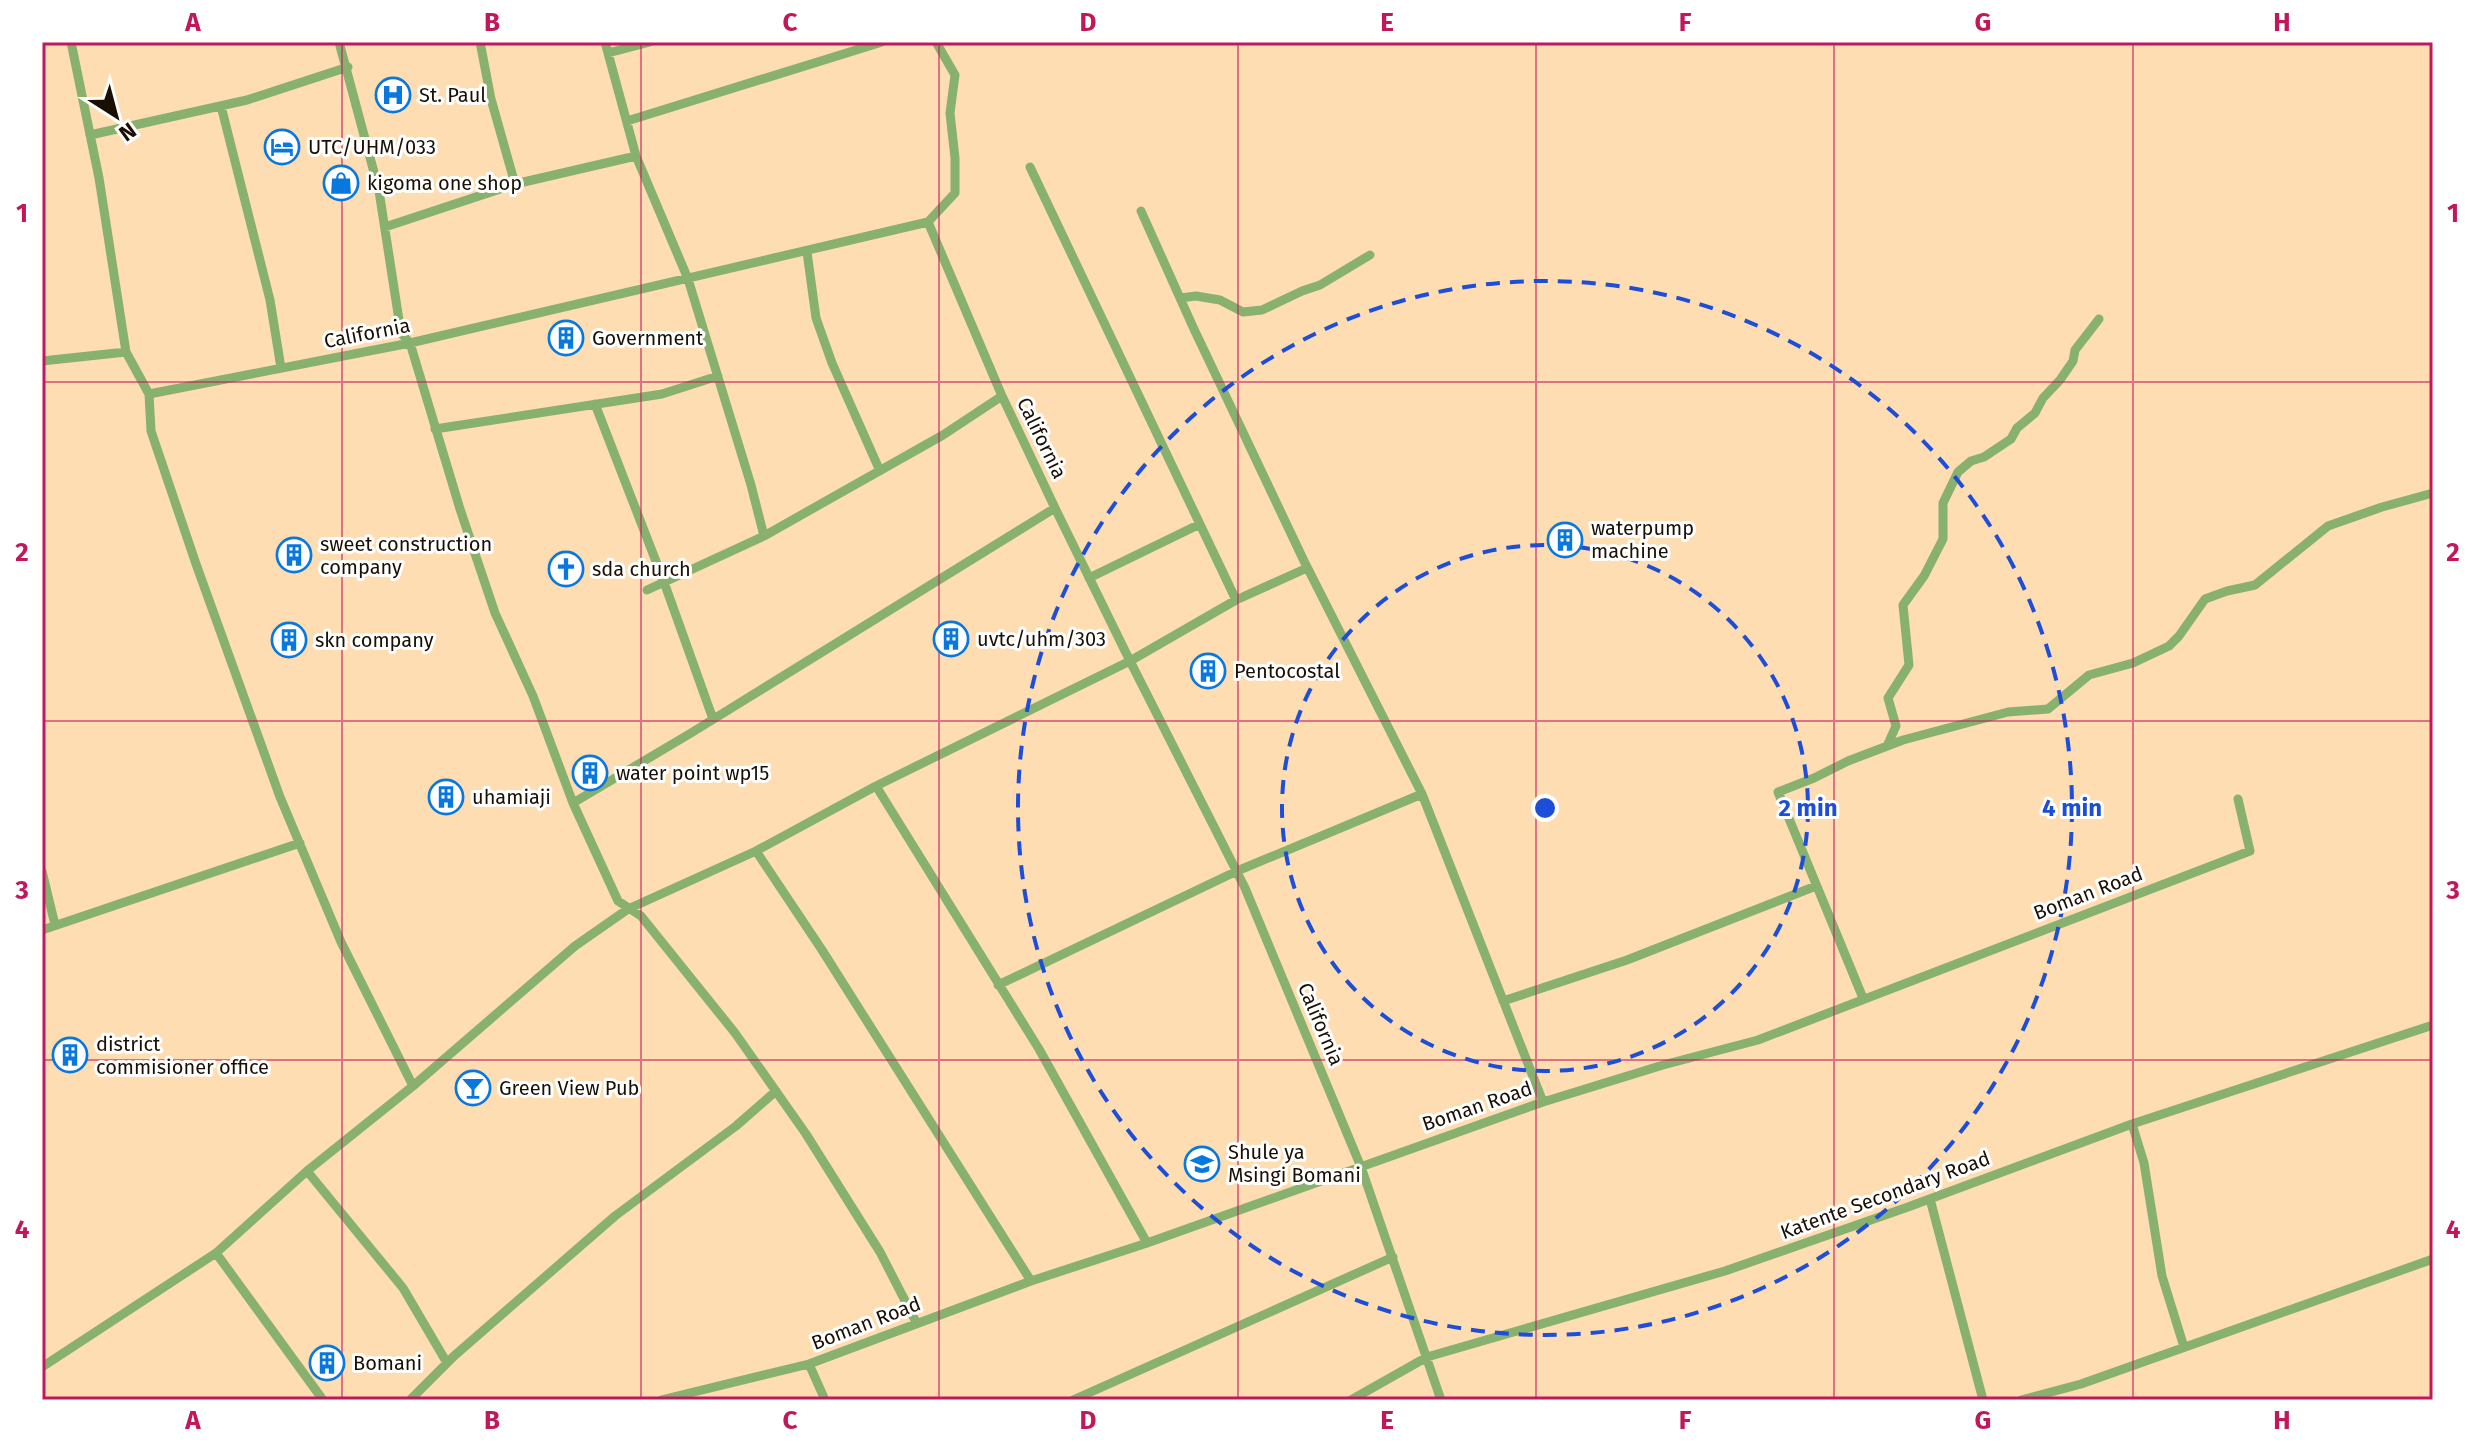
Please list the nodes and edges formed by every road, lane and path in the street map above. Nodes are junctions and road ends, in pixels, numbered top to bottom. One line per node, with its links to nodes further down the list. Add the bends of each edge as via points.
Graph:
1 (71, 42): 12 (street)
2 (339, 42): 9 (street)
3 (480, 42): 15 (street)
4 (605, 42): 8 (street)
5 (650, 42): 8 (street)
6 (882, 42): 11 (street)
7 (936, 42): 17 (street, via 955,75 950,113 955,193)
8 (608, 53): 11 (street)
9 (348, 67): 10 (street); 18 (street)
10 (221, 106): 12 (street); 27 (street, via 270,300)
11 (627, 121): 13 (street)
12 (90, 135): 25 (street)
13 (636, 156): 15 (street); 21 (street)
14 (1030, 167): 36 (street)
15 (515, 184): 18 (street)
16 (1141, 211): 22 (street)
17 (928, 222): 19 (street, California); 30 (street, California)
18 (385, 227): 24 (street, via 401,333)
19 (807, 252): 21 (street, California); 33 (street, via 816,318)
20 (1370, 255): 22 (street, via 1320,285 1262,310 1243,312 1220,300)
21 (688, 279): 24 (street, California); 28 (street)
22 (1180, 298): 38 (street)
23 (2099, 319): 45 (street, via 2035,413 2011,439 1958,472 1943,503 1943,539 1903,605 1909,665 1888,698 1896,726)
24 (410, 343): 27 (street, California); 32 (street)
25 (126, 352): 26 (street); 29 (street)
26 (42, 361)
27 (281, 368): 29 (street, California)
28 (718, 376): 31 (street, via 662,394); 37 (street)
29 (149, 394): 50 (street, via 151,431)
30 (1002, 396): 33 (street); 35 (street, California)
31 (595, 404): 32 (street); 40 (street)
32 (435, 429): 49 (street, via 495,613)
33 (880, 471): 37 (street)
34 (2433, 493): 45 (street, via 2328,526 2255,585 2205,599 2169,646 2089,675 2048,709 2008,712)
35 (1055, 508): 39 (street, California); 44 (street)
36 (1200, 524): 39 (street); 42 (street)
37 (764, 536): 40 (street)
38 (1307, 568): 42 (street); 47 (street)
39 (1089, 578): 43 (street, California)
40 (664, 582): 41 (street); 44 (street)
41 (647, 590)
42 (1236, 600): 43 (street)
43 (1130, 661): 46 (street); 53 (street, California)
44 (713, 719): 49 (street)
45 (1887, 746): 54 (street, via 1778,792)
46 (876, 786): 51 (street); 58 (street)
47 (1422, 794): 53 (street); 60 (street)
48 (2238, 799): 59 (street, Boman Road, via 2250,851)
49 (573, 803): 55 (street, via 618,901)
50 (300, 843): 56 (street); 62 (street, via 341,942)
51 (756, 851): 55 (street); 73 (street)
52 (42, 871): 56 (street)
53 (1237, 871): 58 (street); 66 (street, California)
54 (1816, 886): 59 (street); 60 (street, via 1627,960)
55 (628, 909): 62 (street, via 575,946); 63 (street, via 641,916)
56 (55, 925): 57 (street)
57 (42, 930)
58 (998, 985): 69 (street)
59 (1863, 998): 64 (street, Boman Road, via 1758,1040)
60 (1503, 1001): 64 (street)
61 (2433, 1025): 65 (street, Katente Secondary Road)
62 (413, 1086): 67 (street)
63 (776, 1091): 74 (street, via 880,1252); 77 (street, via 615,1216)
64 (1543, 1102): 66 (street, Boman Road)
65 (2132, 1124): 68 (street, Katente Secondary Road); 75 (street, via 2144,1163 2162,1276)
66 (1361, 1167): 69 (street, Boman Road); 71 (street, California)
67 (307, 1171): 70 (street); 77 (street, via 403,1288)
68 (1930, 1199): 76 (street, Katente Secondary Road, via 1725,1271); 87 (street)
69 (1147, 1243): 73 (street, Boman Road)
70 (216, 1253): 79 (street); 80 (street)
71 (1393, 1257): 76 (street, California); 84 (street)
72 (2433, 1259): 75 (street)
73 (1031, 1281): 74 (street, Boman Road)
74 (916, 1322): 78 (street, Boman Road)
75 (2184, 1347): 88 (street)
76 (1427, 1357): 85 (street, Katente Secondary Road); 86 (street, California)
77 (447, 1363): 81 (street)
78 (809, 1364): 82 (street, Boman Road); 83 (street)
79 (42, 1367)
80 (323, 1400)
81 (410, 1400)
82 (661, 1400)
83 (825, 1400)
84 (1073, 1400)
85 (1351, 1400)
86 (1441, 1400)
87 (1983, 1400)
88 (2021, 1400)

